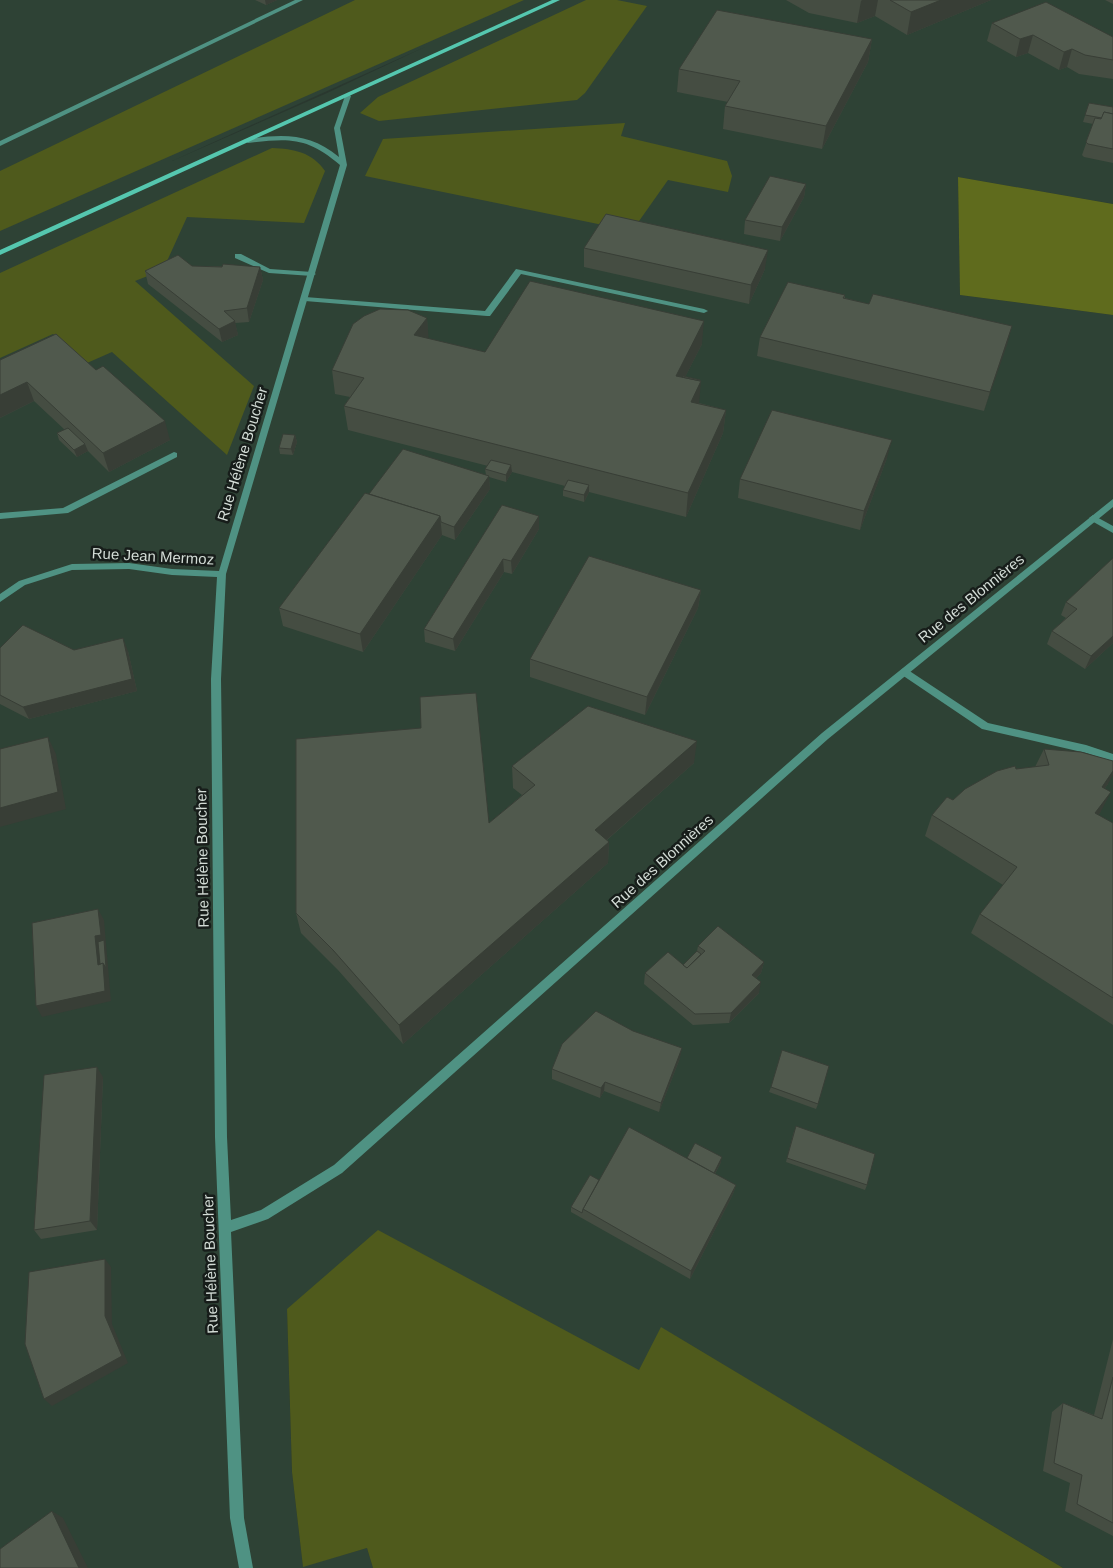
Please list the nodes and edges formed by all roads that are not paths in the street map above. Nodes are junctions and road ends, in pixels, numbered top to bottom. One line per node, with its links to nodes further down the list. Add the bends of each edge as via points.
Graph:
1 (300, 0): 5 (street)
2 (557, 0): 3 (main road)
3 (348, 96): 4 (main road); 6 (street, Rue Hélène Boucher, via 337,128)
4 (248, 141): 6 (street, via 286,137 303,140 318,145); 7 (main road)
5 (0, 144)
6 (344, 166): 9 (street, Rue Hélène Boucher)
7 (0, 253)
8 (238, 256): 9 (street, via 269,271)
9 (312, 274): 10 (street, Rue Hélène Boucher)
10 (305, 299): 11 (street, via 487,314 519,271); 17 (street, Rue Hélène Boucher)
11 (704, 311)
12 (174, 454): 14 (street, via 65,510)
13 (1113, 502): 15 (street, Rue des Blonnières)
14 (0, 516)
15 (1093, 518): 16 (street); 19 (street, Rue des Blonnières)
16 (1113, 530)
17 (222, 574): 18 (street, Rue Jean Mermoz, via 128,566 72,567 22,583); 21 (street, Rue Hélène Boucher, via 216,679)
18 (0, 598)
19 (905, 672): 20 (street, via 985,726); 21 (street, Rue des Blonnières, via 825,736 338,1169 264,1215)
20 (1113, 758)
21 (224, 1228): 22 (street, Rue Hélène Boucher, via 238,1518)
22 (246, 1568)

